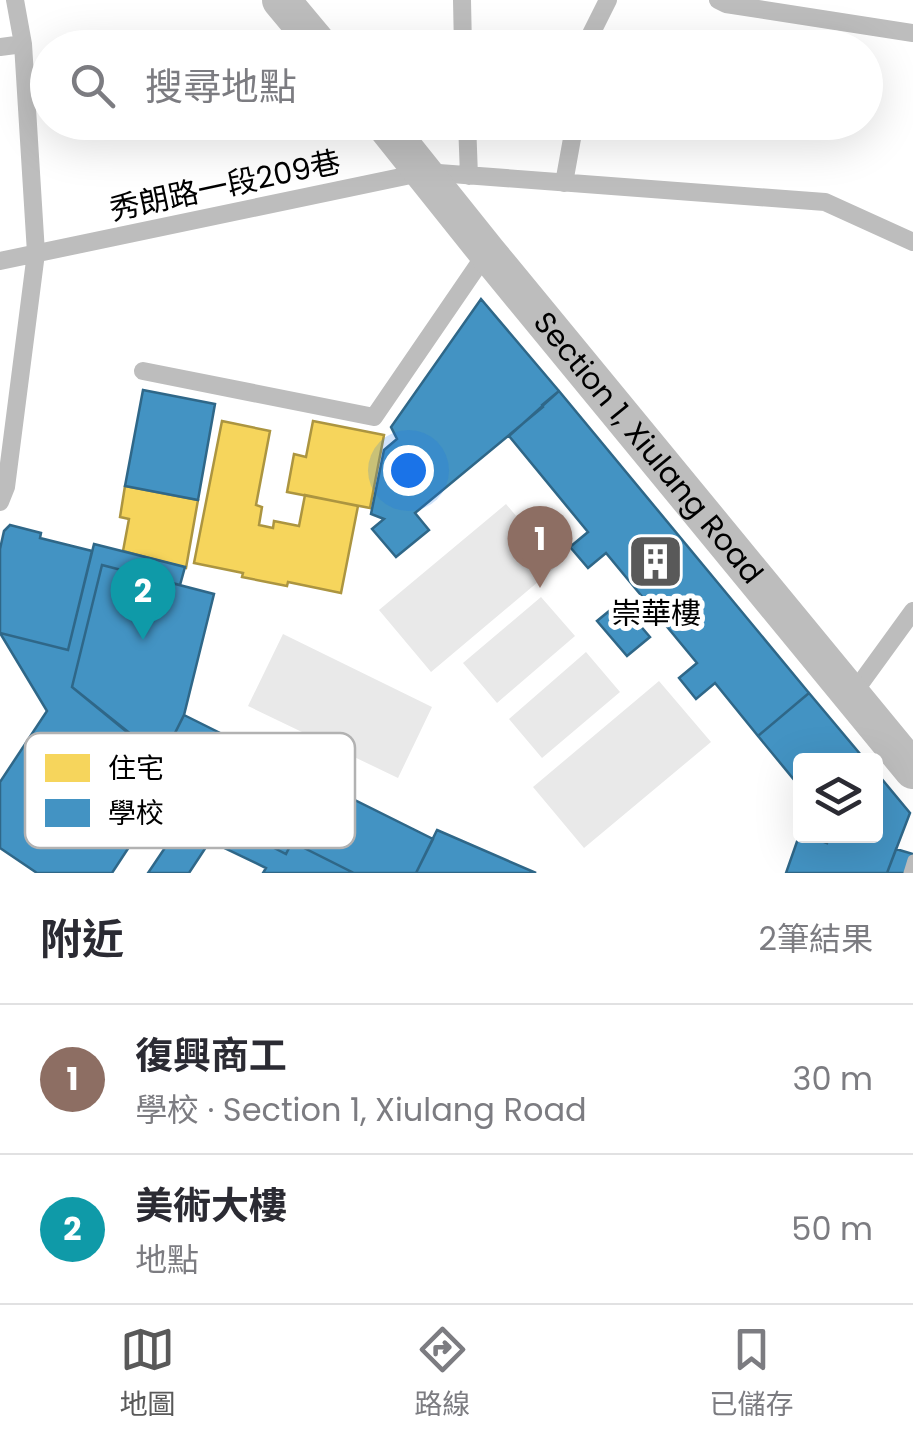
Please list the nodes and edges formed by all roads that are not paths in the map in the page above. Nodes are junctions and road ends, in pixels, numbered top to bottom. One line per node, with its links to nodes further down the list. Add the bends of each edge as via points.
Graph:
1 (14, 0): 10 (lane)
2 (281, 0): 6 (street)
3 (462, 0): 7 (lane)
4 (608, 0): 8 (lane)
5 (718, 0): 9 (lane)
6 (306, 30)
7 (463, 30)
8 (593, 30)
9 (913, 33)
10 (23, 44): 11 (lane); 20 (lane)
11 (0, 47)
12 (398, 140): 15 (street, Section 1, Xiulang Road)
13 (467, 140): 16 (lane)
14 (571, 140): 17 (lane)
15 (425, 172): 16 (lane, 秀朗路一段209巷); 19 (street, Section 1, Xiulang Road); 20 (lane, 秀朗路一段209巷)
16 (469, 176): 17 (lane, 秀朗路一段209巷)
17 (564, 182): 18 (lane, 秀朗路一段209巷, via 825,202)
18 (913, 242)
19 (487, 252): 22 (lane, via 374,417); 25 (street, Section 1, Xiulang Road)
20 (36, 254): 21 (lane, 秀朗路一段209巷); 23 (lane)
21 (0, 261)
22 (143, 372)
23 (0, 502)
24 (913, 610): 25 (lane)
25 (852, 695): 26 (street, Section 1, Xiulang Road)
26 (913, 770)

